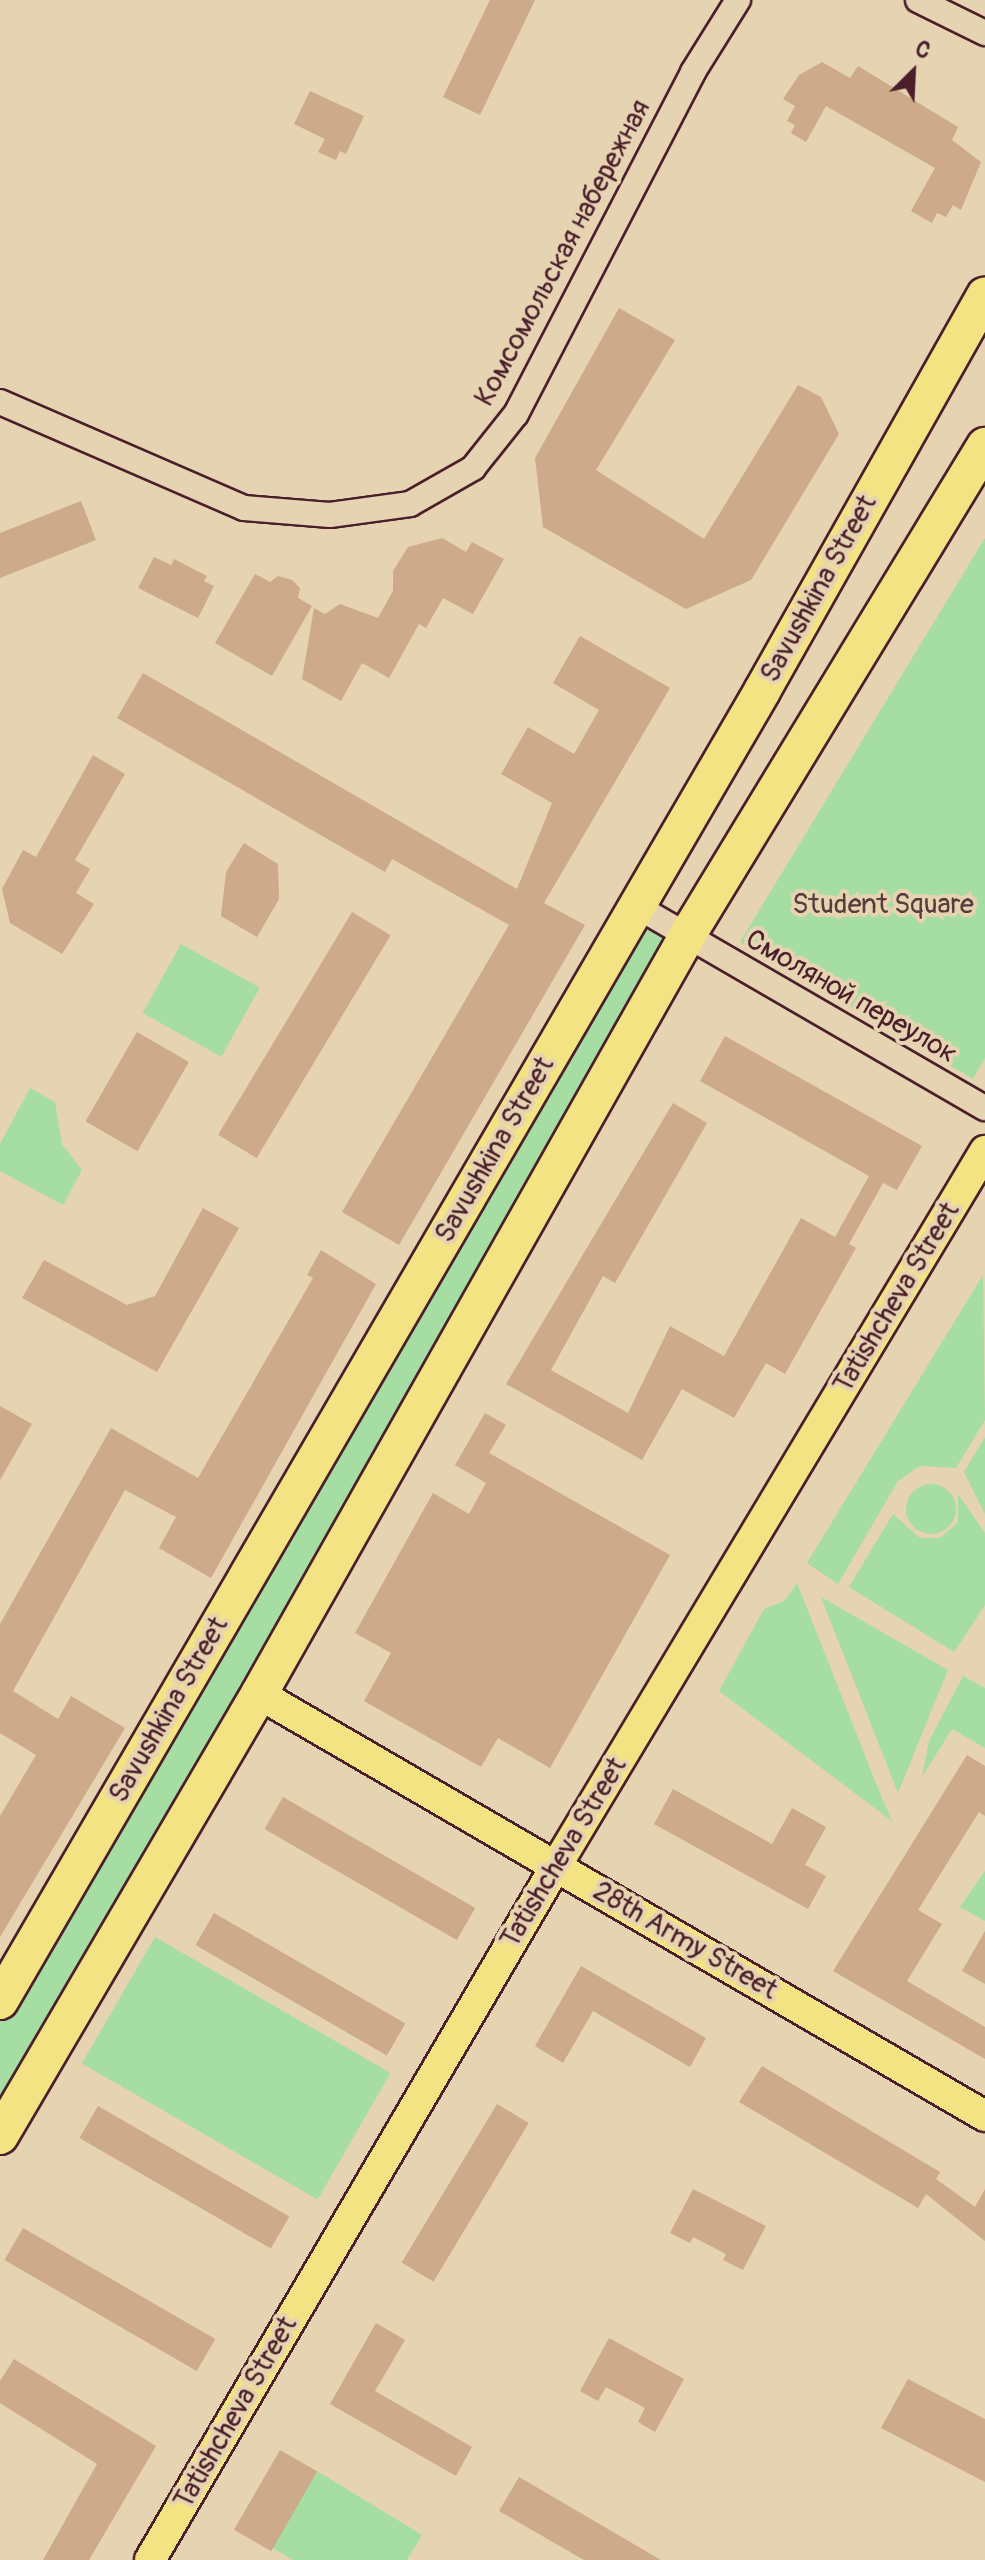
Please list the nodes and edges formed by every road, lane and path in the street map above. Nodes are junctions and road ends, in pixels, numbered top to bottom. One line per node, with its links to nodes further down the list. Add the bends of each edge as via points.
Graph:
1 (738, 0): 5 (street, Комсомольская набережная, via 693,72 516,414 473,468 410,504 330,515 244,508)
2 (918, 0): 3 (street)
3 (985, 33)
4 (985, 296): 7 (highway, Savushkina Street)
5 (0, 402)
6 (985, 446): 8 (highway)
7 (636, 906): 8 (street, Смоляной переулок); 13 (highway, Savushkina Street)
8 (687, 937): 9 (street, Смоляной переулок); 11 (highway)
9 (985, 1108)
10 (985, 1151): 12 (main road, Tatishcheva Street)
11 (259, 1694): 12 (main road, 28th Army Street); 15 (highway)
12 (556, 1866): 14 (main road, 28th Army Street); 16 (main road, Tatishcheva Street)
13 (0, 2001)
14 (985, 2116)
15 (0, 2136)
16 (150, 2560)

